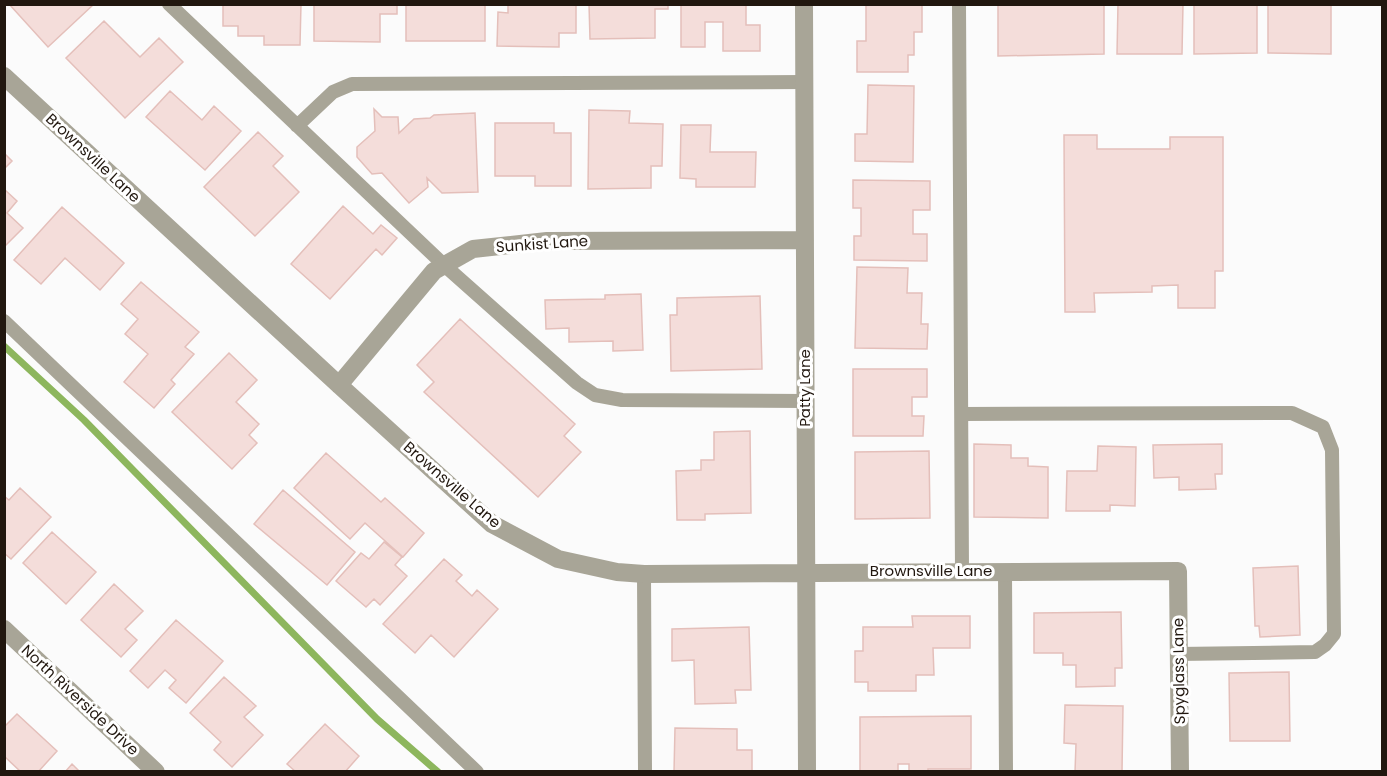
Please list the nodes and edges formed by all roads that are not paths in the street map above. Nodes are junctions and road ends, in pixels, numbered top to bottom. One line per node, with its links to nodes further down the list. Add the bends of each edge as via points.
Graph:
1 (169, 4): 6 (lane)
2 (804, 4): 5 (street, Patty Lane)
3 (959, 4): 12 (lane)
4 (6, 80): 10 (street, Brownsville Lane)
5 (805, 82): 6 (lane, via 352,84 333,92); 7 (street, Patty Lane)
6 (297, 126): 8 (lane)
7 (805, 240): 8 (street, Sunkist Lane, via 547,241 473,249); 11 (street, Patty Lane)
8 (444, 265): 10 (street, Sunkist Lane, via 434,271); 11 (lane, via 596,395 622,400)
9 (4, 321): 21 (lane)
10 (339, 385): 17 (street, Brownsville Lane, via 492,524 558,559)
11 (805, 401): 16 (street, Patty Lane)
12 (962, 414): 13 (lane); 19 (lane, via 1292,413 1323,427 1332,450 1334,634 1316,652)
13 (962, 571): 14 (street, Brownsville Lane); 16 (street, Brownsville Lane)
14 (1005, 571): 15 (street, Brownsville Lane); 24 (lane)
15 (1178, 571): 19 (street, Spyglass Lane)
16 (805, 572): 17 (street, Brownsville Lane); 23 (street, Patty Lane)
17 (644, 574): 22 (lane)
18 (4, 629): 20 (street, North Riverside Drive)
19 (1178, 654): 25 (street, Spyglass Lane)
20 (156, 771)
21 (477, 771)
22 (645, 771)
23 (807, 771)
24 (1006, 771)
25 (1180, 771)

